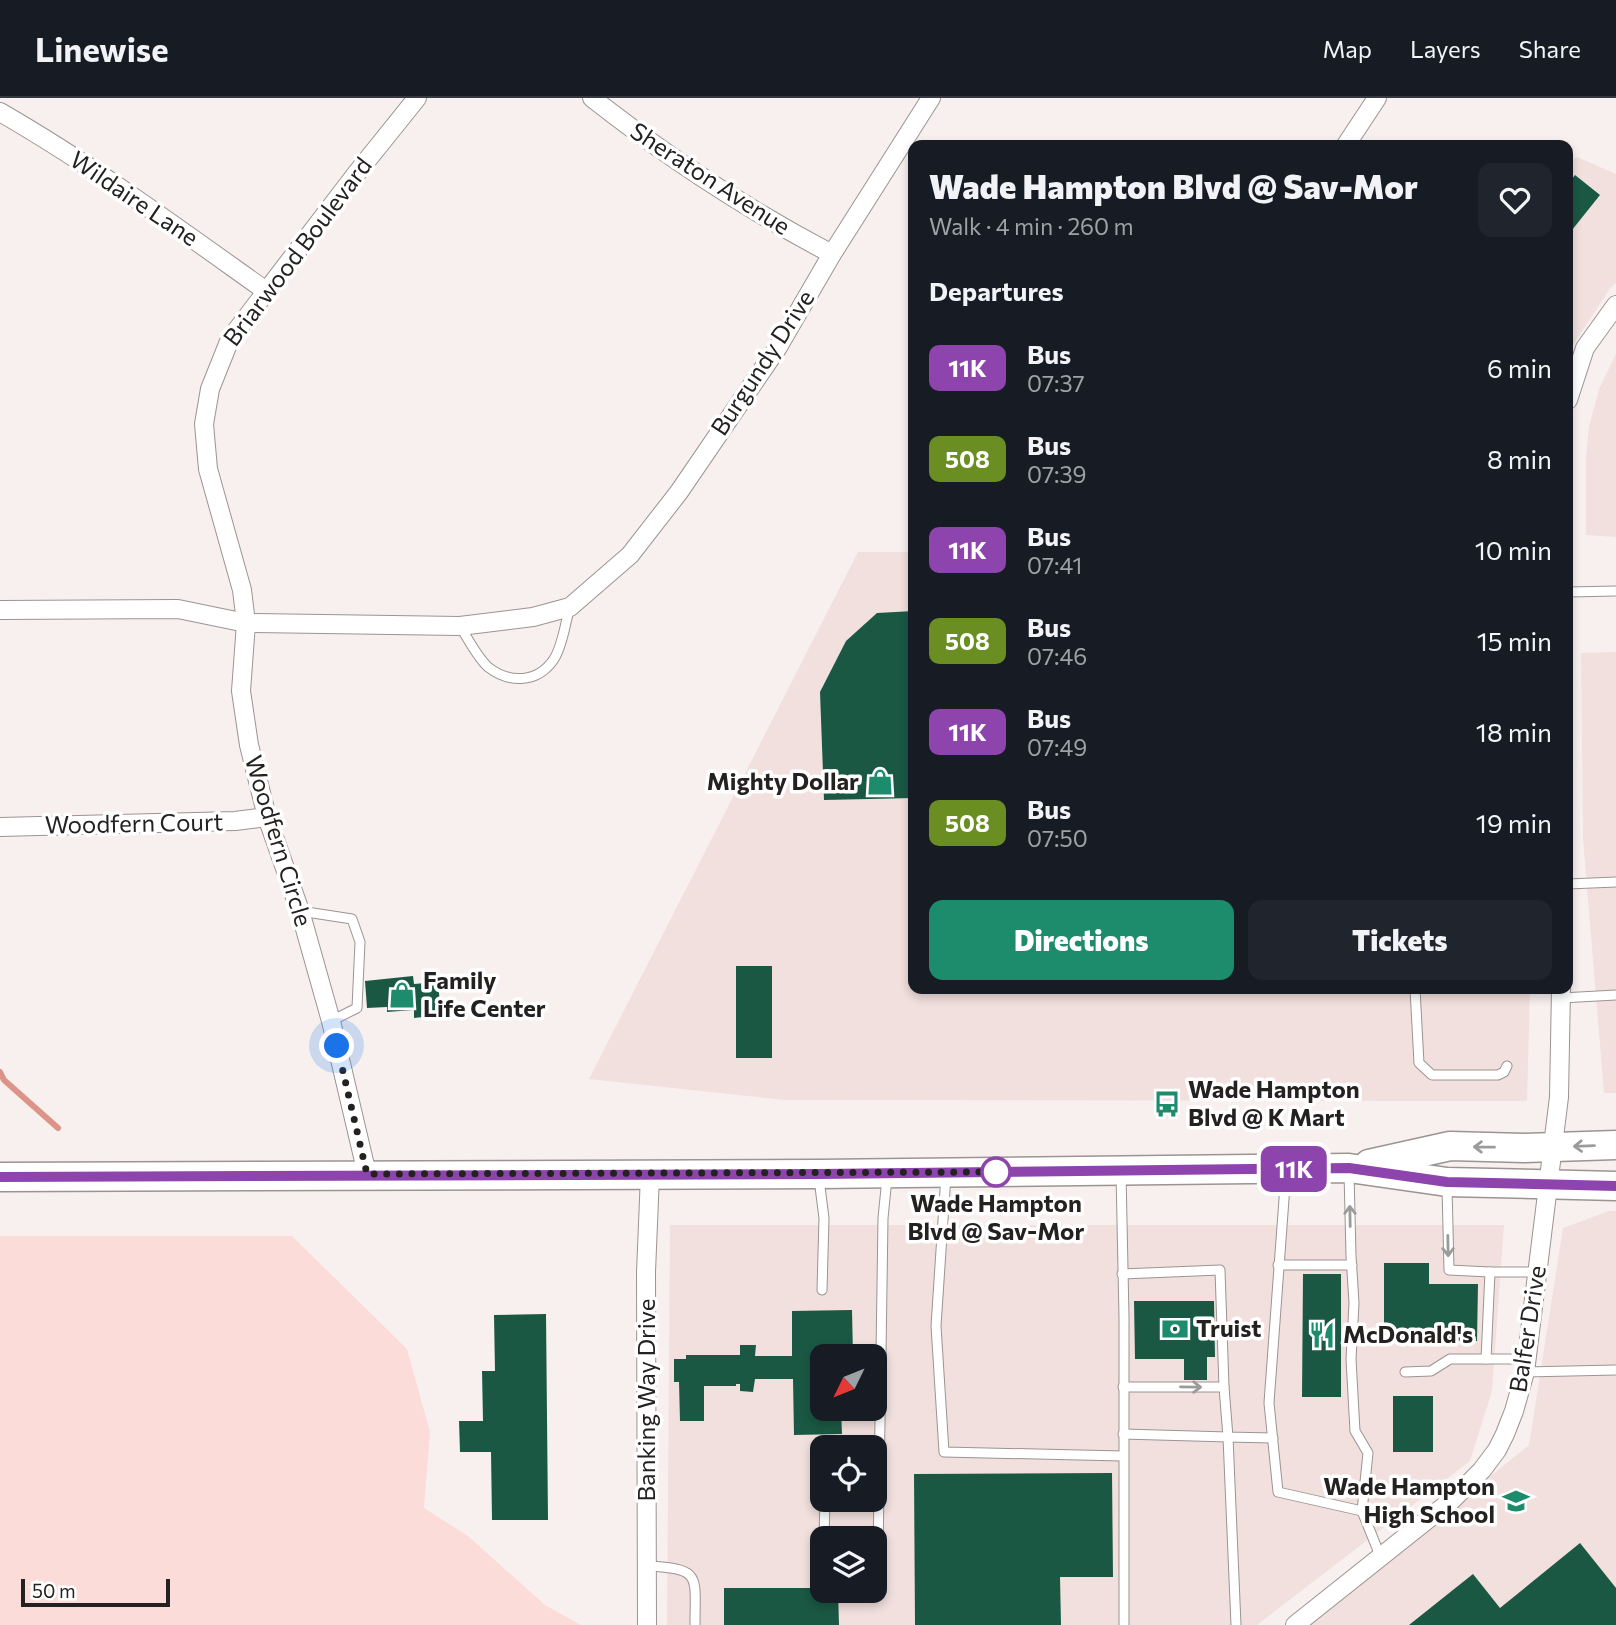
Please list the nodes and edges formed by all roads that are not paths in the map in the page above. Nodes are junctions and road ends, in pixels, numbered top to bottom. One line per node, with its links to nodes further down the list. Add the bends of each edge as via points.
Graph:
1 (417, 98): 8 (street, Briarwood Boulevard)
2 (592, 98): 7 (street, Sheraton Avenue, via 748,207)
3 (931, 98): 7 (street, Burgundy Drive)
4 (1377, 98): 6 (street)
5 (0, 112): 8 (street, Wildaire Lane, via 134,197)
6 (1349, 140)
7 (832, 254): 13 (street, Burgundy Drive, via 778,347 655,525 630,555)
8 (266, 291): 15 (street, Briarwood Boulevard, via 222,354 209,389 204,424 208,469 242,590)
9 (1616, 305): 10 (street, via 1585,348)
10 (1573, 385)
11 (1616, 591): 12 (lane)
12 (1573, 592)
13 (570, 607): 16 (street, Burgundy Drive, via 533,617); 16 (lane, via 555,658 527,680 506,677 486,666)
14 (0, 610): 15 (street, via 178,609)
15 (246, 623): 16 (street, Burgundy Drive); 17 (street, Woodfern Circle, via 241,691)
16 (460, 626)
17 (267, 817): 18 (street, Woodfern Court); 21 (street, Woodfern Circle)
18 (0, 827)
19 (1616, 882): 20 (lane)
20 (1573, 884)
21 (300, 911): 26 (street, Woodfern Circle); 26 (lane, via 352,919 360,942 357,1008)
22 (1573, 993): 25 (lane)
23 (1415, 994): 27 (lane, via 1419,1063 1432,1075 1498,1075)
24 (1561, 994): 29 (street, Balfer Drive, via 1559,1097)
25 (1616, 995)
26 (331, 1021): 35 (street, Woodfern Circle)
27 (1507, 1066)
28 (1616, 1146): 29 (main road, one-way to 29)
29 (1552, 1147): 30 (main road, one-way to 30, via 1450,1146); 40 (street, Balfer Drive)
30 (1349, 1168): 31 (main road); 39 (main road); 43 (lane, one-way to 30)
31 (1286, 1169): 32 (main road); 42 (lane)
32 (1121, 1172): 34 (main road); 46 (lane)
33 (887, 1173): 34 (main road); 36 (main road); 55 (lane)
34 (947, 1173): 58 (lane, via 936,1326 944,1452)
35 (367, 1174): 37 (main road); 38 (main road)
36 (819, 1174): 37 (main road); 47 (lane, via 824,1219)
37 (650, 1175): 61 (street, Banking Way Drive, via 646,1272)
38 (0, 1177)
39 (1447, 1182): 40 (main road); 44 (lane, one-way to 44, via 1449,1270)
40 (1548, 1183): 41 (main road); 45 (street, Balfer Drive)
41 (1616, 1186)
42 (1278, 1265): 43 (lane); 57 (lane, via 1269,1403)
43 (1352, 1265): 59 (lane, via 1355,1432 1368,1454)
44 (1490, 1272): 45 (lane); 48 (lane)
45 (1537, 1272): 49 (street, Balfer Drive)
46 (1122, 1274): 52 (lane); 53 (lane, via 1220,1270)
47 (822, 1290)
48 (1486, 1359): 49 (lane); 51 (lane, via 1450,1359 1431,1371)
49 (1525, 1366): 50 (lane); 60 (street, Balfer Drive, via 1514,1411 1497,1450 1452,1500)
50 (1616, 1370)
51 (1405, 1371)
52 (1123, 1387): 53 (lane, one-way to 53); 54 (lane)
53 (1224, 1387): 56 (lane)
54 (1123, 1434): 56 (lane); 58 (lane)
55 (880, 1435)
56 (1228, 1437): 57 (lane); 65 (lane)
57 (1273, 1438): 59 (lane, via 1278,1492)
58 (1123, 1456): 64 (lane)
59 (1362, 1511): 60 (lane)
60 (1381, 1558): 66 (street, Balfer Drive)
61 (648, 1566): 62 (street, Banking Way Drive); 63 (lane, via 680,1568 691,1576)
62 (647, 1625)
63 (695, 1625)
64 (1124, 1625)
65 (1236, 1625)
66 (1295, 1625)

